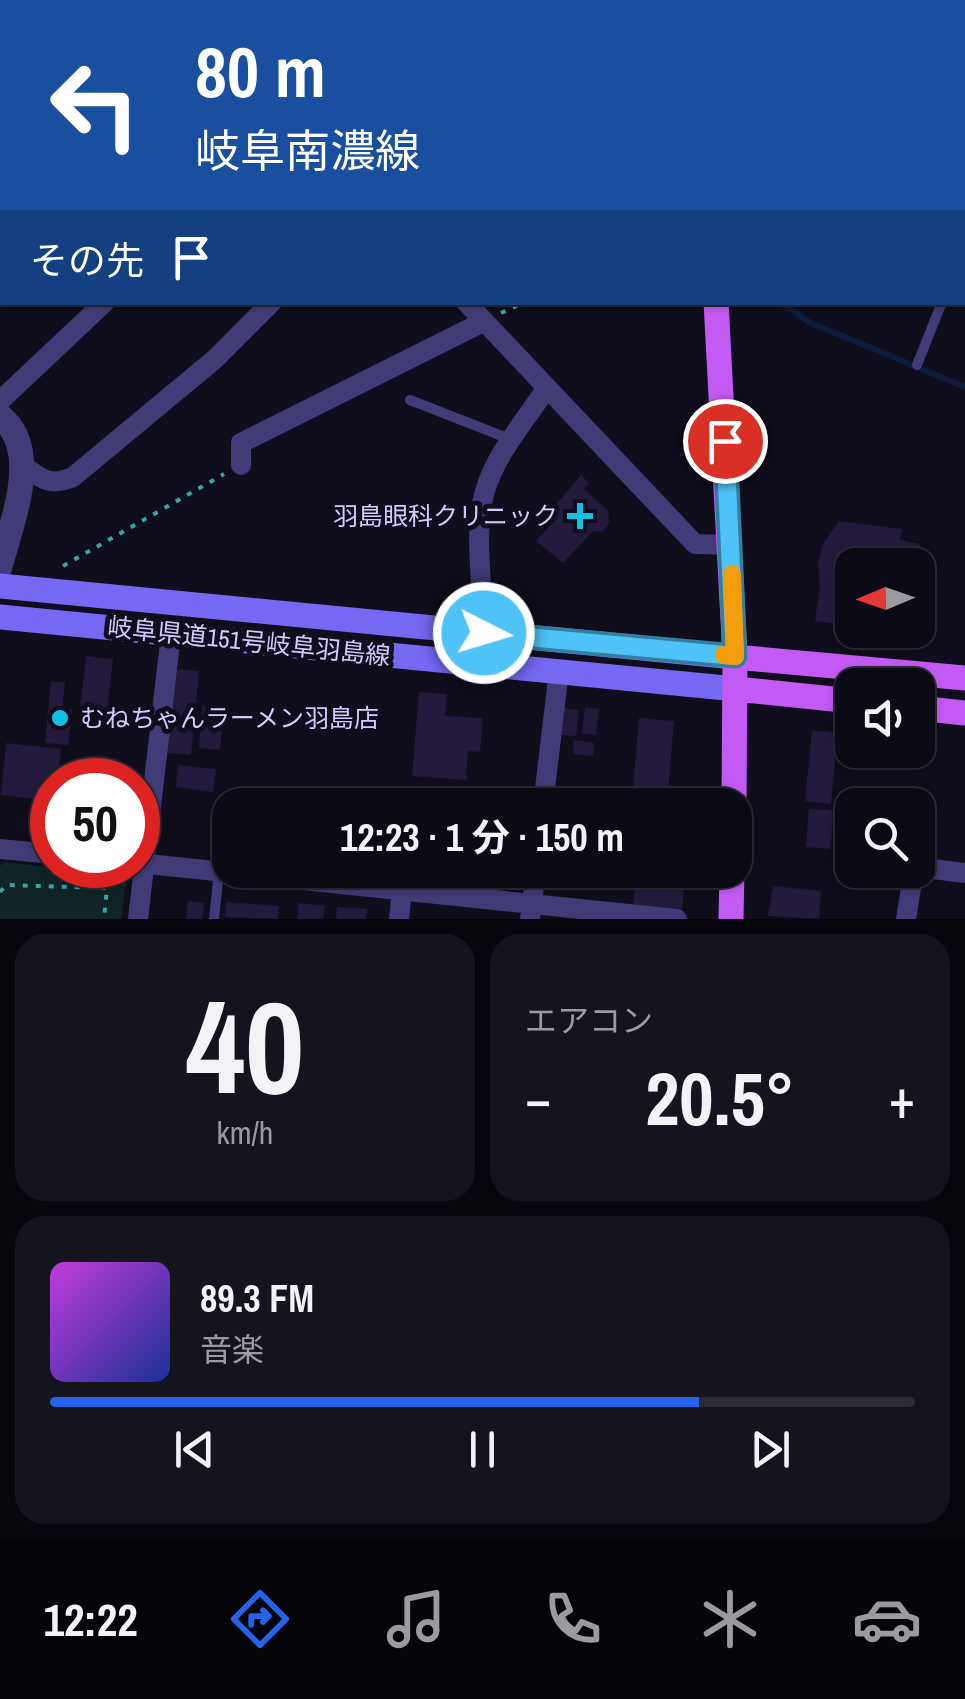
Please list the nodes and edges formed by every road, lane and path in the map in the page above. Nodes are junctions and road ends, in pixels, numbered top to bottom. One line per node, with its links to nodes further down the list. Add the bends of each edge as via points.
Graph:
1 (103, 305): 10 (street)
2 (269, 305): 14 (street, via 73,477 58,484)
3 (469, 305): 6 (street)
4 (716, 305): 15 (main road)
5 (941, 305): 7 (lane)
6 (483, 322): 8 (street); 13 (street, via 240,443)
7 (917, 365)
8 (546, 390): 12 (street); 15 (street, via 695,544)
9 (410, 400): 12 (lane)
10 (0, 401)
11 (0, 416): 14 (street, via 16,434)
12 (513, 440): 20 (street, via 485,489 480,516)
13 (241, 464): 16 (path)
14 (22, 465): 17 (street)
15 (731, 545): 22 (main road)
16 (64, 566)
17 (0, 567)
18 (0, 586): 20 (main road)
19 (0, 617): 21 (main road, 岐阜県道151号岐阜羽島線)
20 (484, 633): 22 (main road)
21 (171, 634): 23 (main road, 岐阜県道151号岐阜羽島線); 29 (street)
22 (735, 656): 24 (main road); 25 (main road)
23 (559, 672): 25 (main road, 岐阜県道151号岐阜羽島線); 30 (street)
24 (965, 678)
25 (736, 689): 26 (main road); 31 (main road)
26 (835, 699)
27 (935, 710): 28 (main road)
28 (965, 713)
29 (155, 758)
30 (545, 788)
31 (734, 788)
32 (0, 849): 33 (street)
33 (30, 852)
34 (160, 865): 35 (street)
35 (212, 870)
36 (935, 871): 37 (street)
37 (965, 873)
38 (140, 888): 47 (street)
39 (217, 888): 48 (lane)
40 (383, 888): 43 (street)
41 (732, 888): 51 (main road)
42 (912, 888): 52 (street)
43 (402, 890): 45 (street); 49 (street)
44 (0, 892): 46 (path, via 6,885 107,888)
45 (531, 912): 50 (street)
46 (104, 919)
47 (138, 919)
48 (214, 919)
49 (399, 919)
50 (677, 919)
51 (731, 919)
52 (906, 919)

